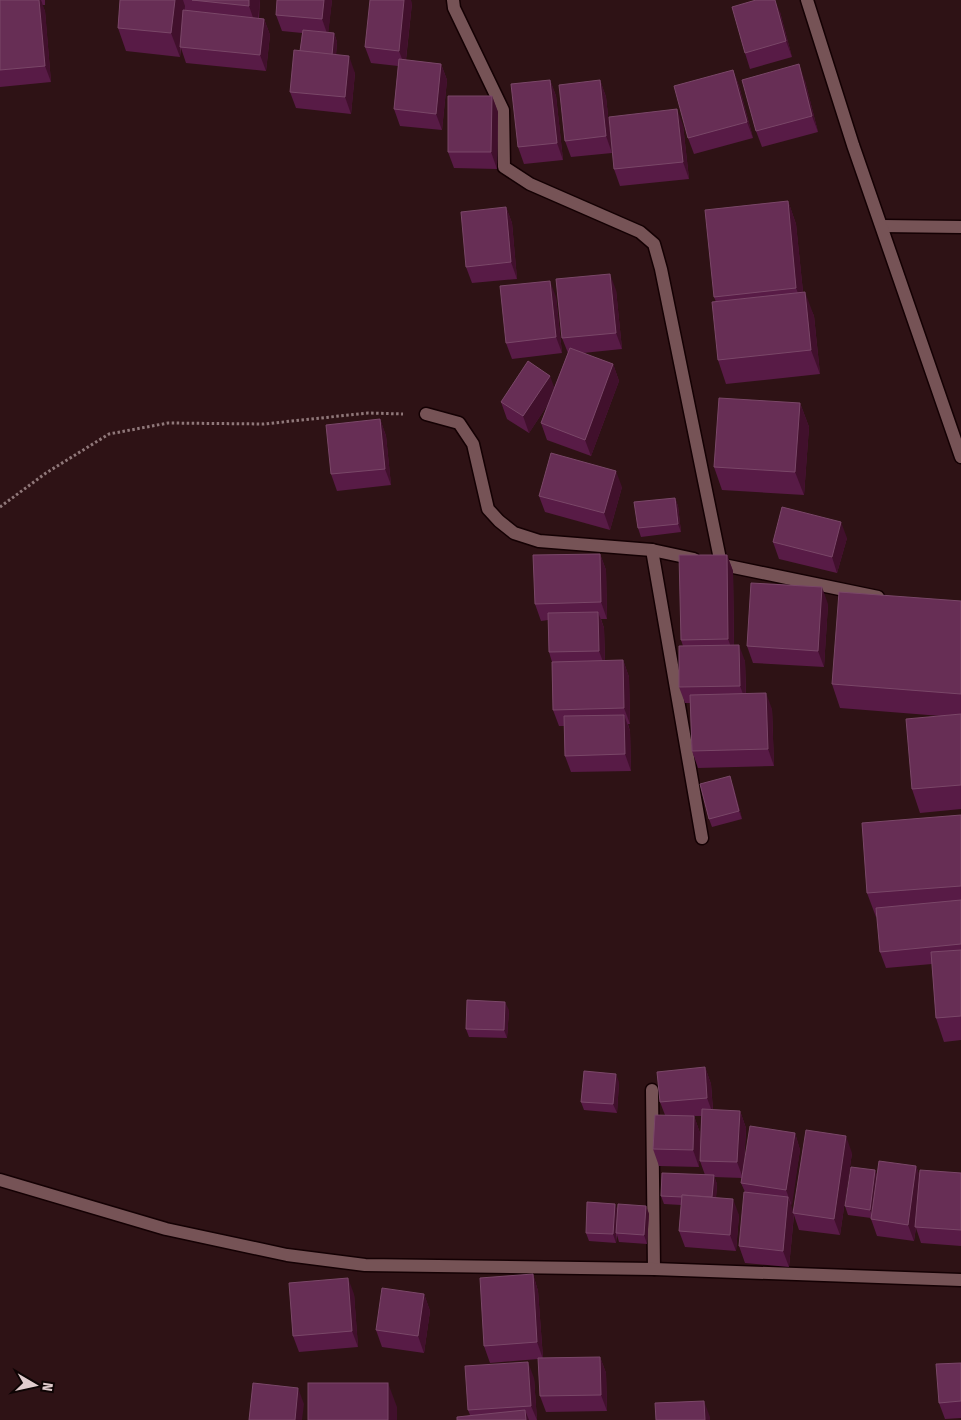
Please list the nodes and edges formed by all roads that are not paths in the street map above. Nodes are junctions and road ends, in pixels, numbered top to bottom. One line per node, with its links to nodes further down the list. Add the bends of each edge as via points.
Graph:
1 (453, 0): 8 (street, via 503,110 504,167 530,184 640,232 654,244)
2 (807, 0): 3 (street)
3 (882, 226): 4 (street); 6 (street)
4 (961, 227)
5 (426, 414): 7 (street, via 459,423 473,444 488,509 514,533 539,541)
6 (961, 457)
7 (652, 550): 8 (street); 10 (street)
8 (721, 564): 9 (street)
9 (894, 600)
10 (702, 838)
11 (652, 1090): 13 (street)
12 (0, 1180): 13 (street, via 166,1229 287,1255 364,1265)
13 (654, 1268): 14 (street)
14 (961, 1280)

